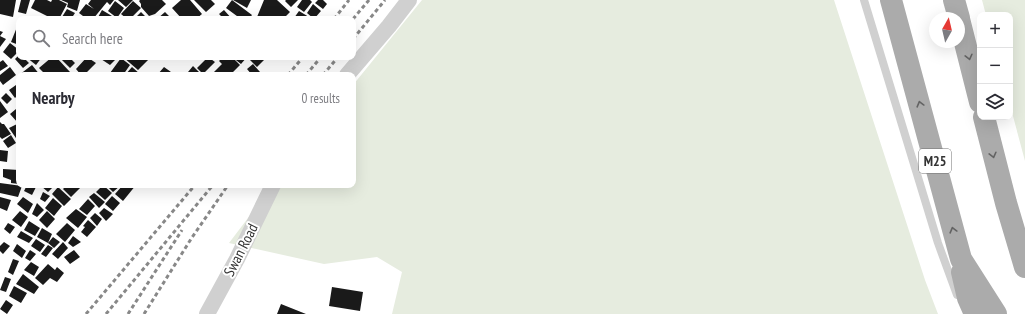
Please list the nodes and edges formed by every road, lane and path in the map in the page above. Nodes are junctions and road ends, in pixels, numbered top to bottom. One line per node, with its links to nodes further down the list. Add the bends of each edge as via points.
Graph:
1 (409, 0): 7 (street)
2 (864, 0): 13 (lane, via 938,243)
3 (891, 0): 11 (main road, M25, one-way to 3)
4 (954, 0): 5 (main road)
5 (957, 12)
6 (965, 42): 8 (main road, one-way to 8)
7 (350, 72)
8 (977, 90)
9 (985, 120): 12 (main road, one-way to 12)
10 (272, 188): 14 (street, Swan Road)
11 (961, 259): 13 (main road); 15 (main road, M25)
12 (1025, 267)
13 (968, 310)
14 (207, 314)
15 (996, 314)

